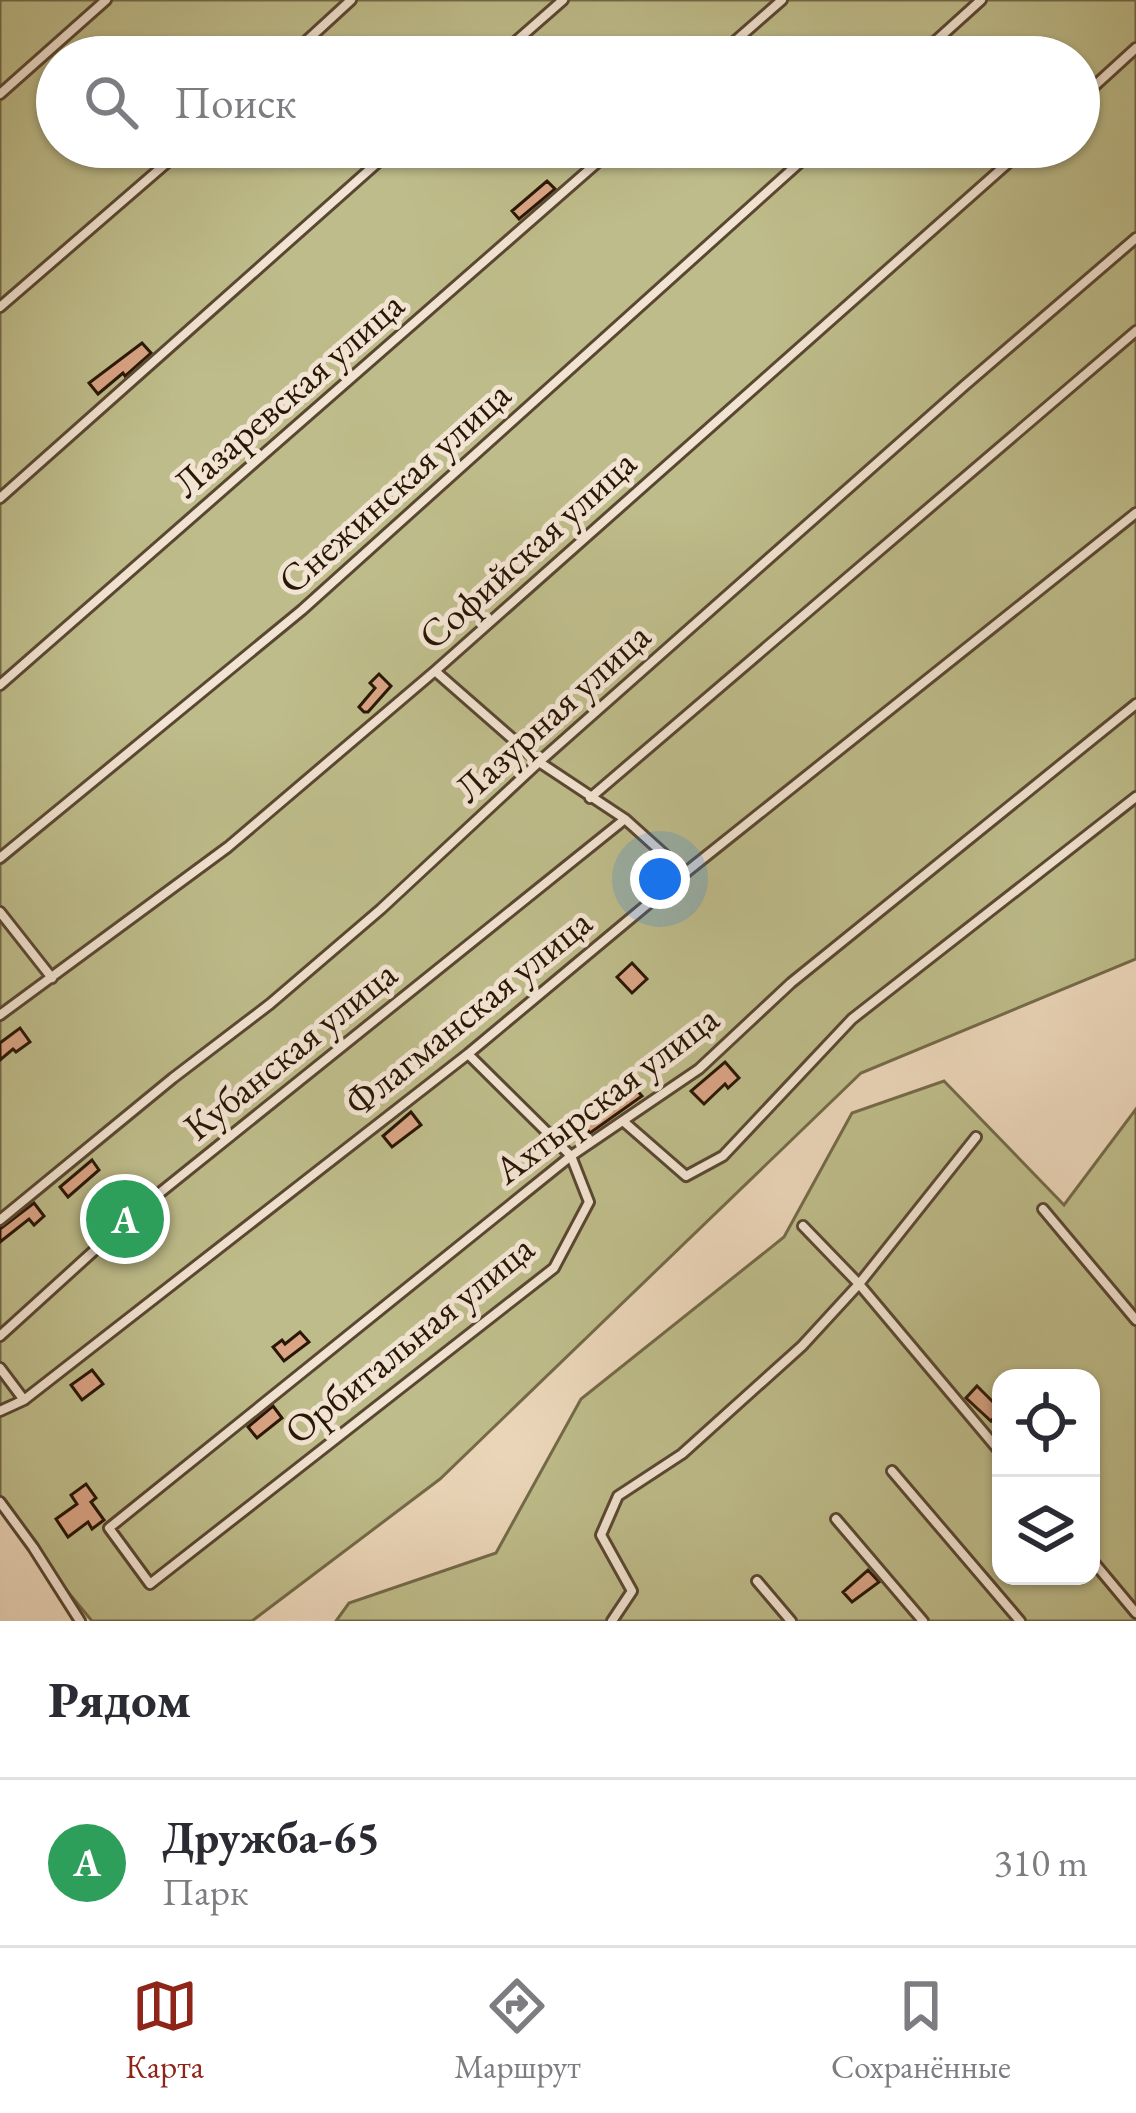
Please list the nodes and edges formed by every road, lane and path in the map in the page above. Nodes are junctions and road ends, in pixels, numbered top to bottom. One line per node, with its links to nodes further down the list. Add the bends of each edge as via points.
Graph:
1 (106, 0): 6 (lane)
2 (351, 0): 7 (lane)
3 (563, 0): 8 (lane)
4 (782, 0): 9 (lane)
5 (981, 0): 10 (lane)
6 (65, 36)
7 (312, 36)
8 (522, 36)
9 (741, 36)
10 (941, 36)
11 (1136, 48): 13 (lane)
12 (36, 62): 14 (lane)
13 (1100, 81)
14 (0, 94)
15 (161, 168): 21 (lane)
16 (371, 168): 23 (lane)
17 (590, 168): 26 (lane, Лазаревская улица)
18 (795, 168): 32 (lane, Снежинская улица, via 302,610)
19 (1002, 168): 25 (lane, Софийская улица)
20 (1136, 238): 28 (lane, Лазурная улица)
21 (0, 308)
22 (1136, 331): 30 (lane)
23 (0, 498)
24 (1136, 514): 33 (lane, Флагманская улица)
25 (435, 671): 28 (lane); 35 (lane, Софийская улица, via 228,847)
26 (0, 685)
27 (1136, 704): 38 (lane, Ахтырская улица, via 791,983 699,1069)
28 (539, 762): 30 (lane); 42 (lane, Лазурная улица, via 286,991)
29 (1136, 797): 38 (lane, via 852,1019 722,1156 686,1176)
30 (590, 798): 31 (lane)
31 (625, 819): 33 (lane); 46 (lane, Кубанская улица, via 141,1208)
32 (0, 858)
33 (686, 873): 37 (lane, Флагманская улица)
34 (0, 912): 35 (lane)
35 (52, 978): 36 (lane, Софийская улица)
36 (0, 1015)
37 (468, 1054): 40 (lane); 48 (lane, Флагманская улица)
38 (623, 1121): 40 (lane, Ахтырская улица)
39 (976, 1137): 44 (lane)
40 (571, 1156): 54 (lane, Ахтырская улица); 54 (lane, Орбитальная улица, via 589,1202 554,1268 150,1584)
41 (1043, 1209): 45 (lane)
42 (0, 1220)
43 (803, 1226): 44 (lane)
44 (859, 1284): 50 (lane); 59 (lane, via 682,1454 618,1496 601,1535 632,1591)
45 (1136, 1320)
46 (0, 1336)
47 (0, 1367): 48 (lane)
48 (24, 1400): 49 (lane, Флагманская улица)
49 (0, 1412)
50 (992, 1442)
51 (892, 1471): 62 (lane)
52 (0, 1502): 58 (lane)
53 (836, 1519): 61 (lane)
54 (109, 1528)
55 (1100, 1570): 57 (lane)
56 (757, 1581): 60 (lane)
57 (1136, 1613)
58 (80, 1621)
59 (612, 1621)
60 (790, 1621)
61 (923, 1621)
62 (1020, 1621)

